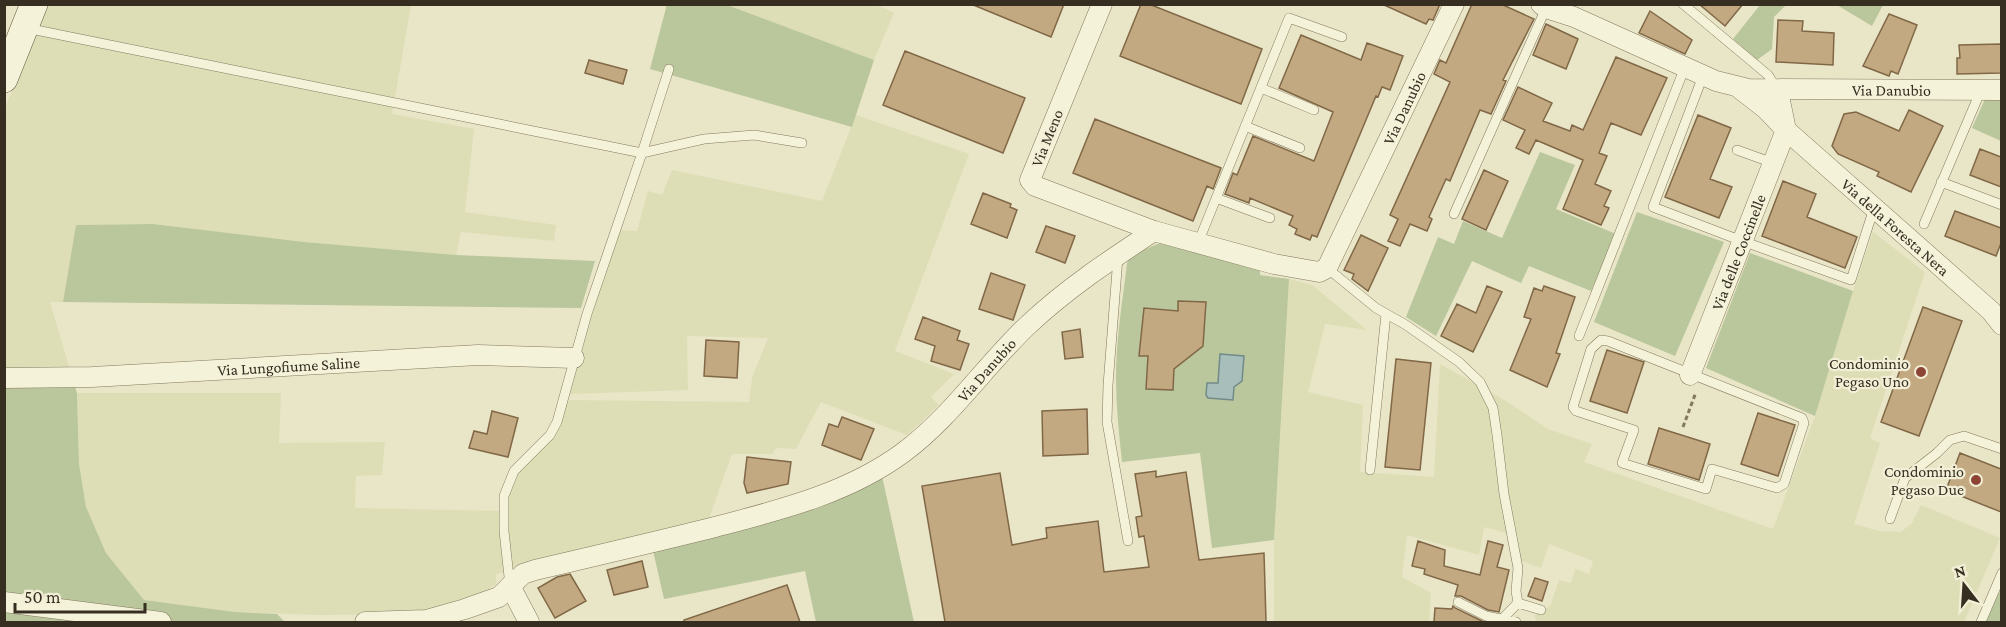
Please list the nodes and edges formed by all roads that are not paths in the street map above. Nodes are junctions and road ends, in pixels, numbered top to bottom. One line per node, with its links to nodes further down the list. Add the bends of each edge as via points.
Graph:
1 (1102, 4): 31 (street, Via Meno, via 1030,180 1035,186)
2 (1454, 4): 35 (street, Via Danubio)
3 (1543, 6): 7 (street, Via Danubio); 28 (lane, Via Danubio)
4 (1688, 6): 15 (lane, via 1768,75)
5 (29, 16): 10 (street); 22 (lane)
6 (1342, 38): 12 (lane, via 1290,18)
7 (1685, 68): 9 (street, Via Danubio); 38 (lane)
8 (669, 69): 22 (lane)
9 (1703, 76): 11 (street, Via Danubio); 32 (lane, via 1653,207)
10 (4, 79)
11 (1737, 87): 15 (street, Via Danubio); 18 (street, Via della Foresta Nera)
12 (1261, 88): 16 (lane); 17 (lane)
13 (1981, 90): 14 (street, Via Danubio); 15 (street, Via Danubio); 24 (lane)
14 (2001, 90)
15 (1778, 91): 18 (street)
16 (1314, 110)
17 (1245, 126): 20 (lane); 25 (lane)
18 (1786, 130): 23 (street, Via delle Coccinelle); 27 (street, Via della Foresta Nera)
19 (801, 143): 22 (lane, via 754,135 704,139)
20 (1300, 148)
21 (1737, 150): 23 (lane)
22 (642, 153): 39 (lane)
23 (1773, 163): 32 (street, Via delle Coccinelle)
24 (1941, 182): 26 (lane); 30 (lane)
25 (1216, 198): 29 (lane); 33 (lane)
26 (2001, 205)
27 (1874, 208): 32 (lane, via 1851,280); 37 (street, Via della Foresta Nera, via 1991,311)
28 (1454, 214)
29 (1270, 218)
30 (1923, 224)
31 (1154, 231): 33 (street); 34 (street, Via Danubio)
32 (1743, 241): 40 (street, Via delle Coccinelle)
33 (1198, 243): 35 (street, via 1274,264 1319,272)
34 (1119, 254): 45 (lane, via 1107,422); 47 (street, Via Danubio, via 1027,326 946,413 904,452 870,474 824,495 757,516 535,570 523,574)
35 (1327, 268): 36 (lane)
36 (1386, 314): 43 (lane); 50 (lane, via 1463,366 1480,382 1492,408 1518,568)
37 (2001, 325)
38 (1579, 336)
39 (574, 358): 41 (street, Via Lungofiume Saline, via 478,355 92,377); 47 (lane, via 557,422 550,435 514,471 504,496)
40 (1695, 377): 40 (lane, via 1601,340 1590,349 1573,407 1634,430 1622,463 1706,489 1712,469 1778,488 1784,484 1804,423 1802,418)
41 (4, 378)
42 (2001, 449): 44 (lane, via 1964,436 1950,440 1905,478)
43 (1370, 470)
44 (1890, 519)
45 (1128, 541)
46 (2001, 573): 57 (lane)
47 (510, 586): 54 (street, Via Danubio, via 499,597 426,621); 55 (street)
48 (1458, 602): 52 (lane)
49 (4, 603): 53 (street)
50 (1518, 603): 51 (lane); 52 (lane)
51 (1541, 610)
52 (1502, 619): 56 (lane)
53 (161, 622)
54 (365, 622)
55 (530, 622)
56 (1516, 622)
57 (1981, 622)

